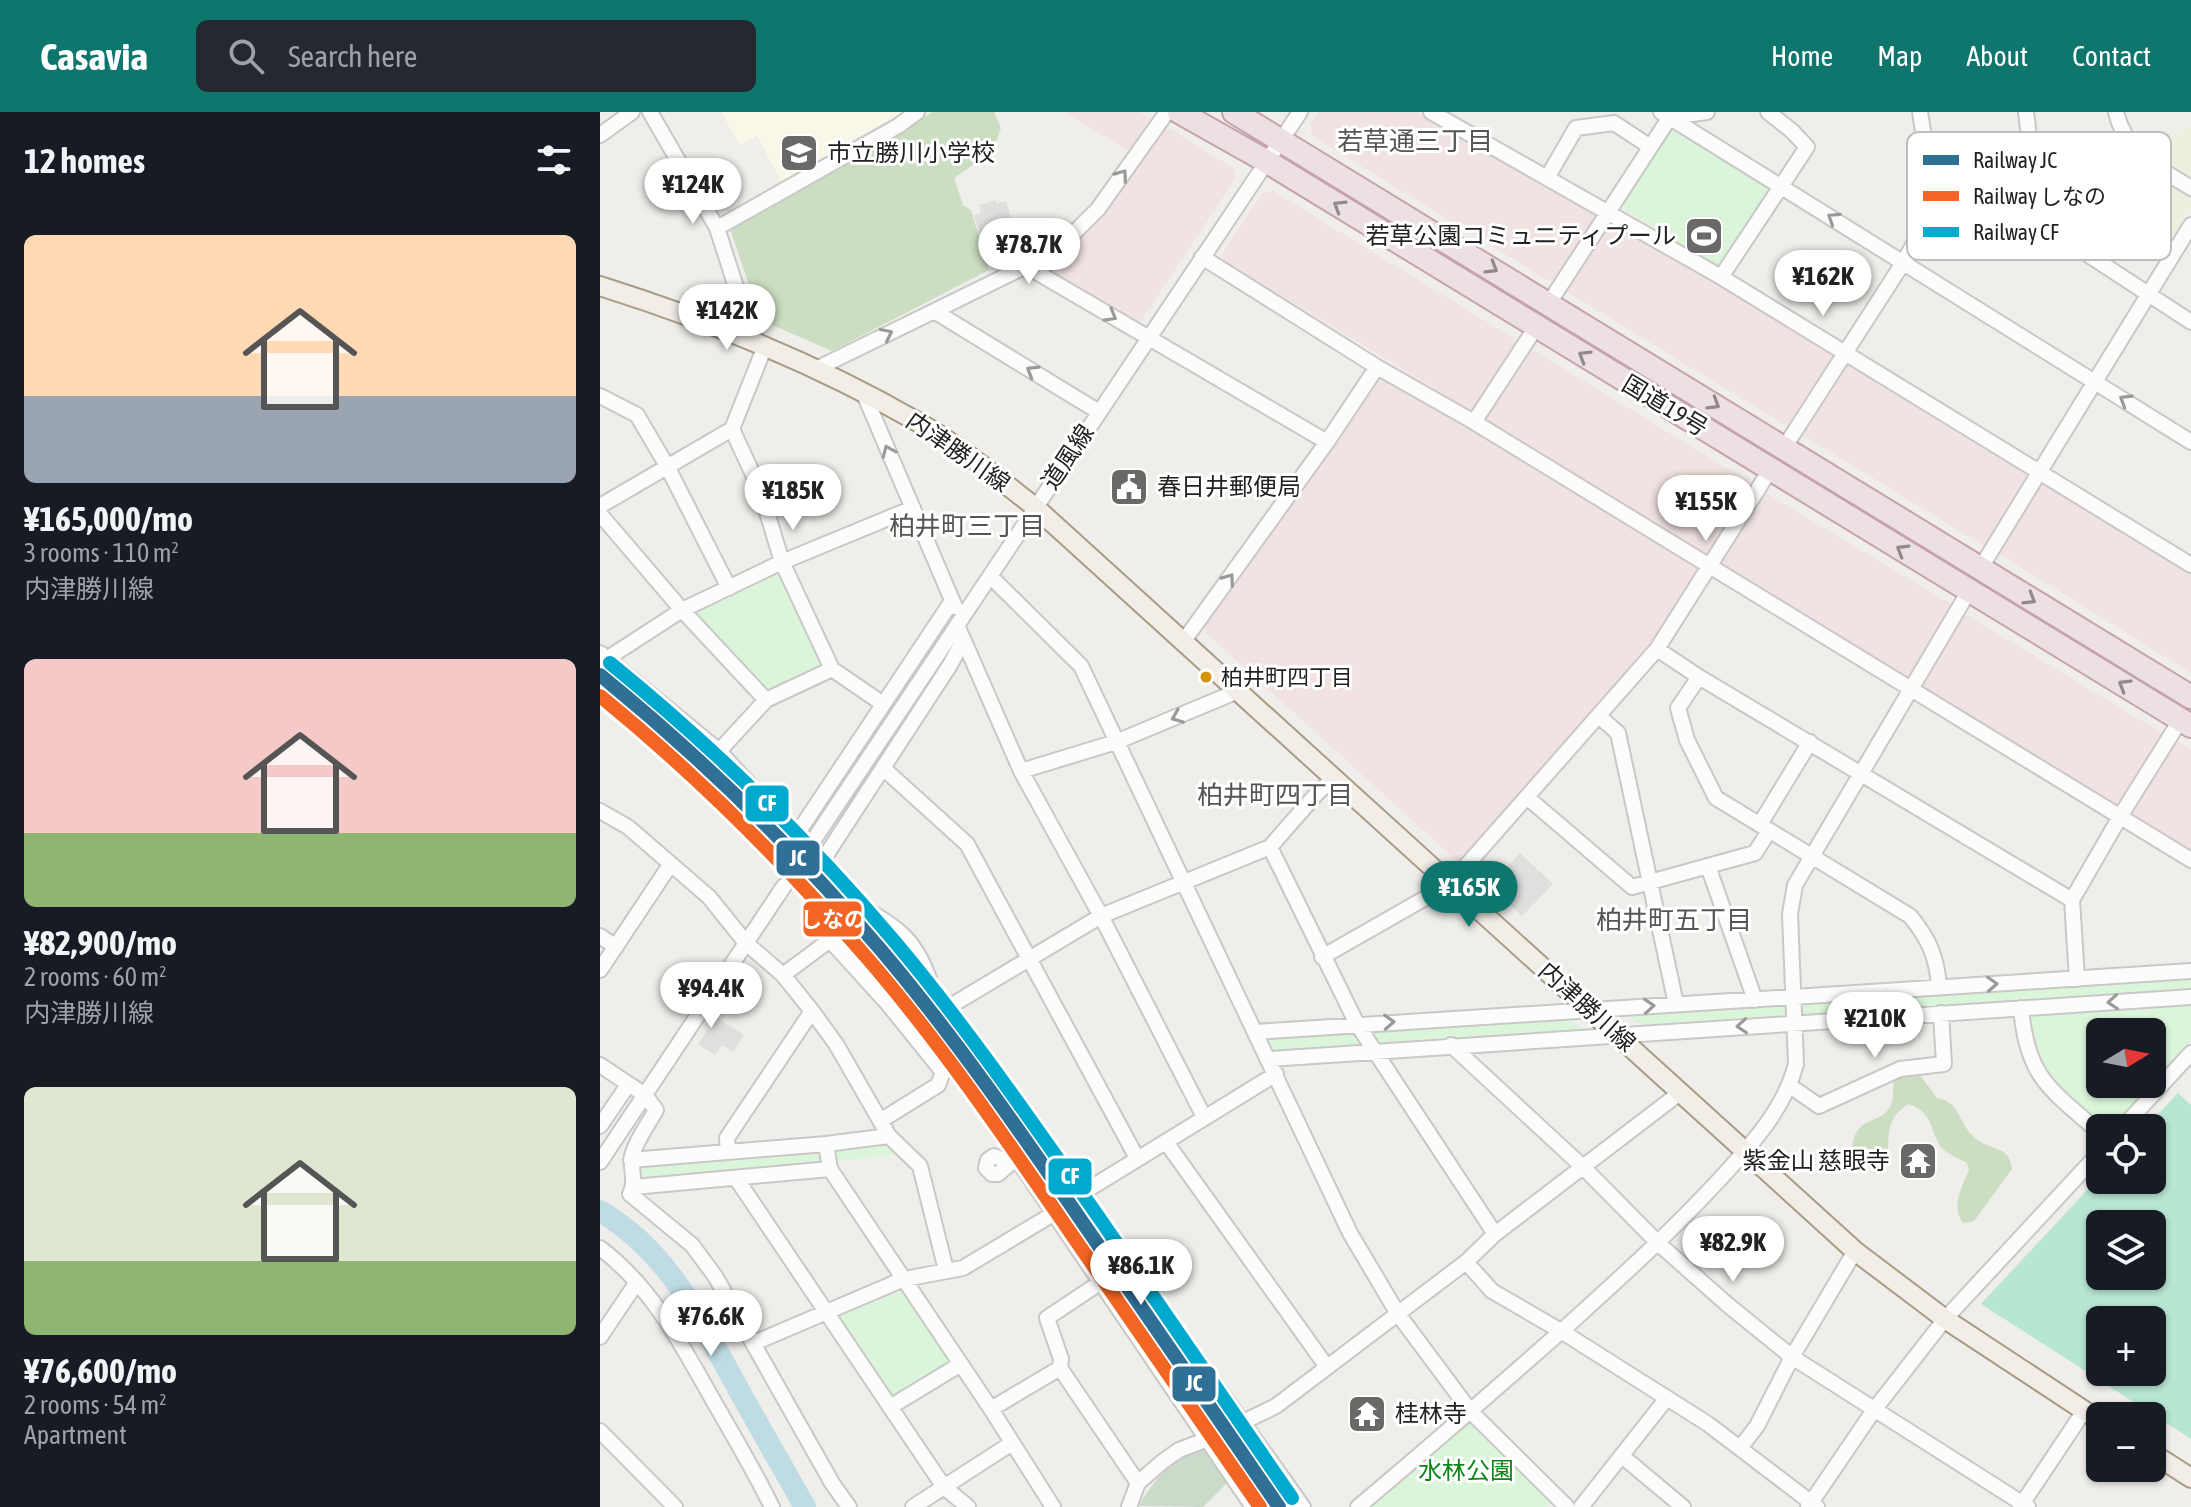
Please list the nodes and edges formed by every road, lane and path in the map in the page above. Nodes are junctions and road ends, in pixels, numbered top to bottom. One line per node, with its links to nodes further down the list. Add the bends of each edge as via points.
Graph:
1 (632, 112): 18 (street)
2 (650, 112): 28 (street)
3 (917, 112): 28 (street)
4 (1167, 112): 35 (street, one-way to 4, via 1065,242 1098,209)
5 (1179, 112): 21 (highway, 国道19号)
6 (1234, 112): 19 (highway, 国道19号)
7 (1300, 112): 19 (street, 道風線)
8 (1431, 112): 23 (street)
9 (1707, 112): 14 (street)
10 (1768, 112): 24 (street, via 1807,147)
11 (1920, 112): 15 (street)
12 (2026, 112): 16 (street)
13 (2116, 112): 17 (street)
14 (1666, 114): 20 (street); 24 (street)
15 (1923, 132)
16 (2029, 132)
17 (2122, 132)
18 (600, 135)
19 (1281, 140): 21 (street, 道風線); 39 (highway, 国道19号, one-way to 39)
20 (1649, 146): 23 (street, via 1614,123 1576,128); 26 (street)
21 (1266, 161): 30 (street, 道風線); 42 (highway, 国道19号, one-way to 21)
22 (2171, 176): 25 (street)
23 (1547, 178): 26 (street)
24 (1782, 185): 34 (street, one-way to 24); 36 (street)
25 (2191, 188)
26 (1608, 211): 36 (street); 39 (street)
27 (2191, 225): 31 (street)
28 (717, 228): 43 (street)
29 (1907, 256): 34 (street)
30 (1202, 257): 44 (street, 道風線); 47 (street)
31 (2171, 257)
32 (2096, 260): 38 (street)
33 (2169, 260): 38 (street)
34 (1903, 263): 46 (street); 49 (street)
35 (1026, 266): 40 (street); 44 (street, one-way to 44)
36 (1721, 277): 46 (street)
37 (600, 286): 43 (main road, 内津勝川線)
38 (2148, 294): 41 (street); 49 (street)
39 (1549, 303): 57 (highway, 国道19号, one-way to 57)
40 (934, 311): 48 (street, one-way to 40); 52 (street, one-way to 40)
41 (2191, 322)
42 (1536, 327): 53 (street); 59 (highway, 国道19号, one-way to 42)
43 (747, 337): 45 (main road, 内津勝川線)
44 (1148, 337): 52 (street, 道風線); 55 (street)
45 (765, 346): 48 (main road, 内津勝川線); 54 (street)
46 (1844, 353): 57 (street); 60 (street)
47 (1377, 367): 53 (street); 55 (street)
48 (818, 368): 50 (main road, 内津勝川線)
49 (2095, 381): 56 (street, one-way to 49); 60 (street)
50 (864, 394): 62 (main road, 内津勝川線, via 970,456); 63 (street, one-way to 50)
51 (600, 396): 58 (street, via 637,415)
52 (1099, 412): 62 (street, 道風線)
53 (1474, 422): 67 (street)
54 (732, 429): 58 (street); 65 (street, via 761,492)
55 (1327, 442): 76 (street, one-way to 55)
56 (2191, 442)
57 (1784, 448): 68 (highway, 国道19号)
58 (667, 466): 61 (street); 70 (street)
59 (1770, 470): 67 (street); 71 (highway, 国道19号, one-way to 59)
60 (2039, 472): 66 (street); 68 (street)
61 (600, 506)
62 (1035, 507): 69 (street, 道風線); 76 (main road, 内津勝川線)
63 (913, 508): 65 (street); 72 (street)
64 (600, 514): 73 (street)
65 (782, 562): 70 (street); 79 (street)
66 (2191, 565)
67 (1710, 568): 77 (street); 81 (street)
68 (1980, 569): 83 (highway, 国道19号, one-way to 83)
69 (990, 576): 74 (street, 道風線); 88 (street, via 1081,666)
70 (729, 588): 73 (street)
71 (1969, 591): 81 (street); 87 (highway, 国道19号, one-way to 71)
72 (952, 601): 74 (street); 85 (street)
73 (682, 610): 78 (street); 84 (street)
74 (959, 622): 75 (street); 100 (street, 道風線)
75 (963, 641): 91 (street); 92 (street)
76 (1183, 642): 82 (main road, 内津勝川線)
77 (1657, 649): 80 (street); 86 (street)
78 (603, 659): 90 (street)
79 (832, 669): 84 (street); 85 (street)
80 (1699, 677): 89 (street); 98 (street, via 1678,708 1687,740 1716,798)
81 (1912, 690): 93 (street); 97 (street)
82 (1238, 691): 88 (street, one-way to 88); 94 (main road, 内津勝川線)
83 (2191, 697)
84 (766, 700): 90 (street)
85 (883, 704): 99 (street)
86 (1600, 717): 95 (street); 108 (street, via 1618,733)
87 (2186, 722): 97 (street)
88 (1116, 742): 92 (street); 107 (street)
89 (1810, 742): 93 (street); 98 (street)
90 (719, 751): 99 (street)
91 (883, 768): 104 (street); 117 (street, via 967,844)
92 (1021, 771): 112 (street)
93 (1862, 773): 102 (street); 111 (street)
94 (1334, 779): 101 (street); 109 (main road, 内津勝川線)
95 (1528, 798): 108 (street, via 1632,887); 109 (street)
96 (600, 811): 105 (street, via 628,827)
97 (2121, 815): 103 (street); 111 (street)
98 (1764, 827): 102 (street); 106 (street, via 1755,853)
99 (795, 837): 104 (street)
100 (811, 844)
101 (1270, 847): 107 (street); 116 (street)
102 (1811, 856): 122 (street, via 1910,916 1928,938); 128 (street, via 1795,885 1790,914)
103 (2191, 860)
104 (821, 863): 126 (street, via 861,907 913,944)
105 (670, 865): 114 (street, via 709,897); 115 (street)
106 (1708, 866): 108 (street); 124 (street)
107 (1183, 883): 112 (street); 133 (street)
108 (1649, 883): 125 (street)
109 (1450, 884): 116 (street); 129 (main road, 内津勝川線)
110 (784, 886): 114 (street)
111 (2072, 900): 121 (street)
112 (1101, 916): 117 (street); 146 (street)
113 (600, 936): 115 (street)
114 (746, 943): 120 (street); 144 (street)
115 (616, 947): 118 (street)
116 (1322, 957): 132 (street)
117 (1028, 958): 126 (street); 155 (street)
118 (600, 970)
119 (2191, 971): 121 (street)
120 (783, 975): 130 (street); 148 (street, via 830,940 943,1072 938,1085)
121 (2077, 979): 122 (street, one-way to 121)
122 (1939, 987): 128 (street)
123 (2191, 997): 127 (street, one-way to 127)
124 (1755, 1000): 125 (street); 128 (street)
125 (1676, 1004): 129 (street, one-way to 125)
126 (947, 1008): 164 (street)
127 (2021, 1008): 131 (street); 147 (street, via 2035,1069)
128 (1794, 1009): 131 (street); 134 (street, one-way to 134); 142 (street, via 1796,1064)
129 (1591, 1010): 132 (street, one-way to 129); 134 (main road, 内津勝川線)
130 (812, 1011): 148 (street); 154 (street, via 727,1138)
131 (1941, 1013): 142 (street, via 1944,1064 1900,1069 1819,1106)
132 (1357, 1024): 133 (street); 136 (street)
133 (1255, 1032): 138 (street)
134 (1619, 1035): 135 (street); 143 (main road, 内津勝川線)
135 (1451, 1045): 136 (street); 160 (street)
136 (1377, 1051): 138 (street); 166 (street)
137 (2191, 1053): 145 (street)
138 (1269, 1059): 140 (street)
139 (600, 1065): 141 (street)
140 (1276, 1074): 146 (street); 176 (street, via 1350,1233)
141 (628, 1085): 144 (street); 149 (street)
142 (1790, 1086): 153 (street)
143 (1681, 1092): 153 (main road, 内津勝川線); 160 (street)
144 (645, 1095): 156 (street, via 656,1110); 157 (street)
145 (2135, 1114)
146 (1204, 1117): 151 (street)
147 (2086, 1120)
148 (880, 1121): 150 (street)
149 (600, 1126)
150 (889, 1136): 152 (street); 171 (street, via 920,1166)
151 (1166, 1142): 155 (street); 183 (street)
152 (826, 1144): 154 (street); 161 (street)
153 (1746, 1151): 167 (street); 169 (main road, 内津勝川線)
154 (728, 1152): 156 (street)
155 (1137, 1158): 164 (street)
156 (631, 1160): 163 (street)
157 (600, 1162)
158 (1011, 1163): 165 (street, via 1017,1159)
159 (2086, 1167): 177 (street)
160 (1584, 1168): 166 (street); 167 (street)
161 (830, 1169): 162 (street); 172 (street)
162 (736, 1178): 163 (street); 175 (street)
163 (634, 1187): 180 (street, via 630,1194 692,1245)
164 (1079, 1195): 191 (street)
165 (1053, 1214): 171 (street, via 963,1268); 174 (street)
166 (1495, 1234): 170 (street)
167 (1659, 1244): 178 (street); 181 (street)
168 (600, 1248): 173 (street)
169 (1855, 1251): 177 (main road, 内津勝川線); 181 (street)
170 (1466, 1262): 176 (street); 178 (street, via 1492,1291)
171 (946, 1270): 172 (street)
172 (904, 1279): 175 (street); 182 (street)
173 (637, 1282): 179 (street); 205 (street, via 673,1328)
174 (1101, 1282): 184 (street, via 1047,1318); 194 (street)
175 (826, 1313): 180 (street); 186 (street)
176 (1398, 1314): 183 (street); 189 (street)
177 (1945, 1319): 188 (street); 190 (main road, 内津勝川線)
178 (1561, 1331): 185 (street); 189 (street)
179 (600, 1337)
180 (754, 1343): 206 (street)
181 (1792, 1357): 188 (street); 196 (street)
182 (961, 1364): 186 (street); 187 (street)
183 (1327, 1367): 191 (street, via 1276,1406)
184 (1060, 1368): 187 (street); 200 (street)
185 (1667, 1398): 196 (street); 197 (street)
186 (890, 1407): 201 (street)
187 (991, 1409): 195 (street)
188 (1874, 1410): 202 (street); 203 (street)
189 (1471, 1412): 213 (street); 214 (street)
190 (2086, 1412)
191 (1241, 1423): 194 (street); 212 (street)
192 (2086, 1424): 203 (street)
193 (600, 1431): 204 (street)
194 (1208, 1439): 200 (street, via 1179,1450); 211 (street)
195 (1012, 1443): 201 (street); 209 (street)
196 (1740, 1448): 202 (street)
197 (1622, 1456): 215 (street); 216 (street)
198 (2166, 1462): 199 (main road)
199 (2191, 1478)
200 (1138, 1483): 210 (street)
201 (944, 1487): 207 (street); 208 (street)
202 (1812, 1505)
203 (2023, 1506)
204 (675, 1507)
205 (772, 1507)
206 (849, 1507)
207 (913, 1507)
208 (968, 1507)
209 (1053, 1507)
210 (1129, 1507)
211 (1253, 1507)
212 (1303, 1507)
213 (1358, 1507)
214 (1567, 1507)
215 (1581, 1507)
216 (1683, 1507)

